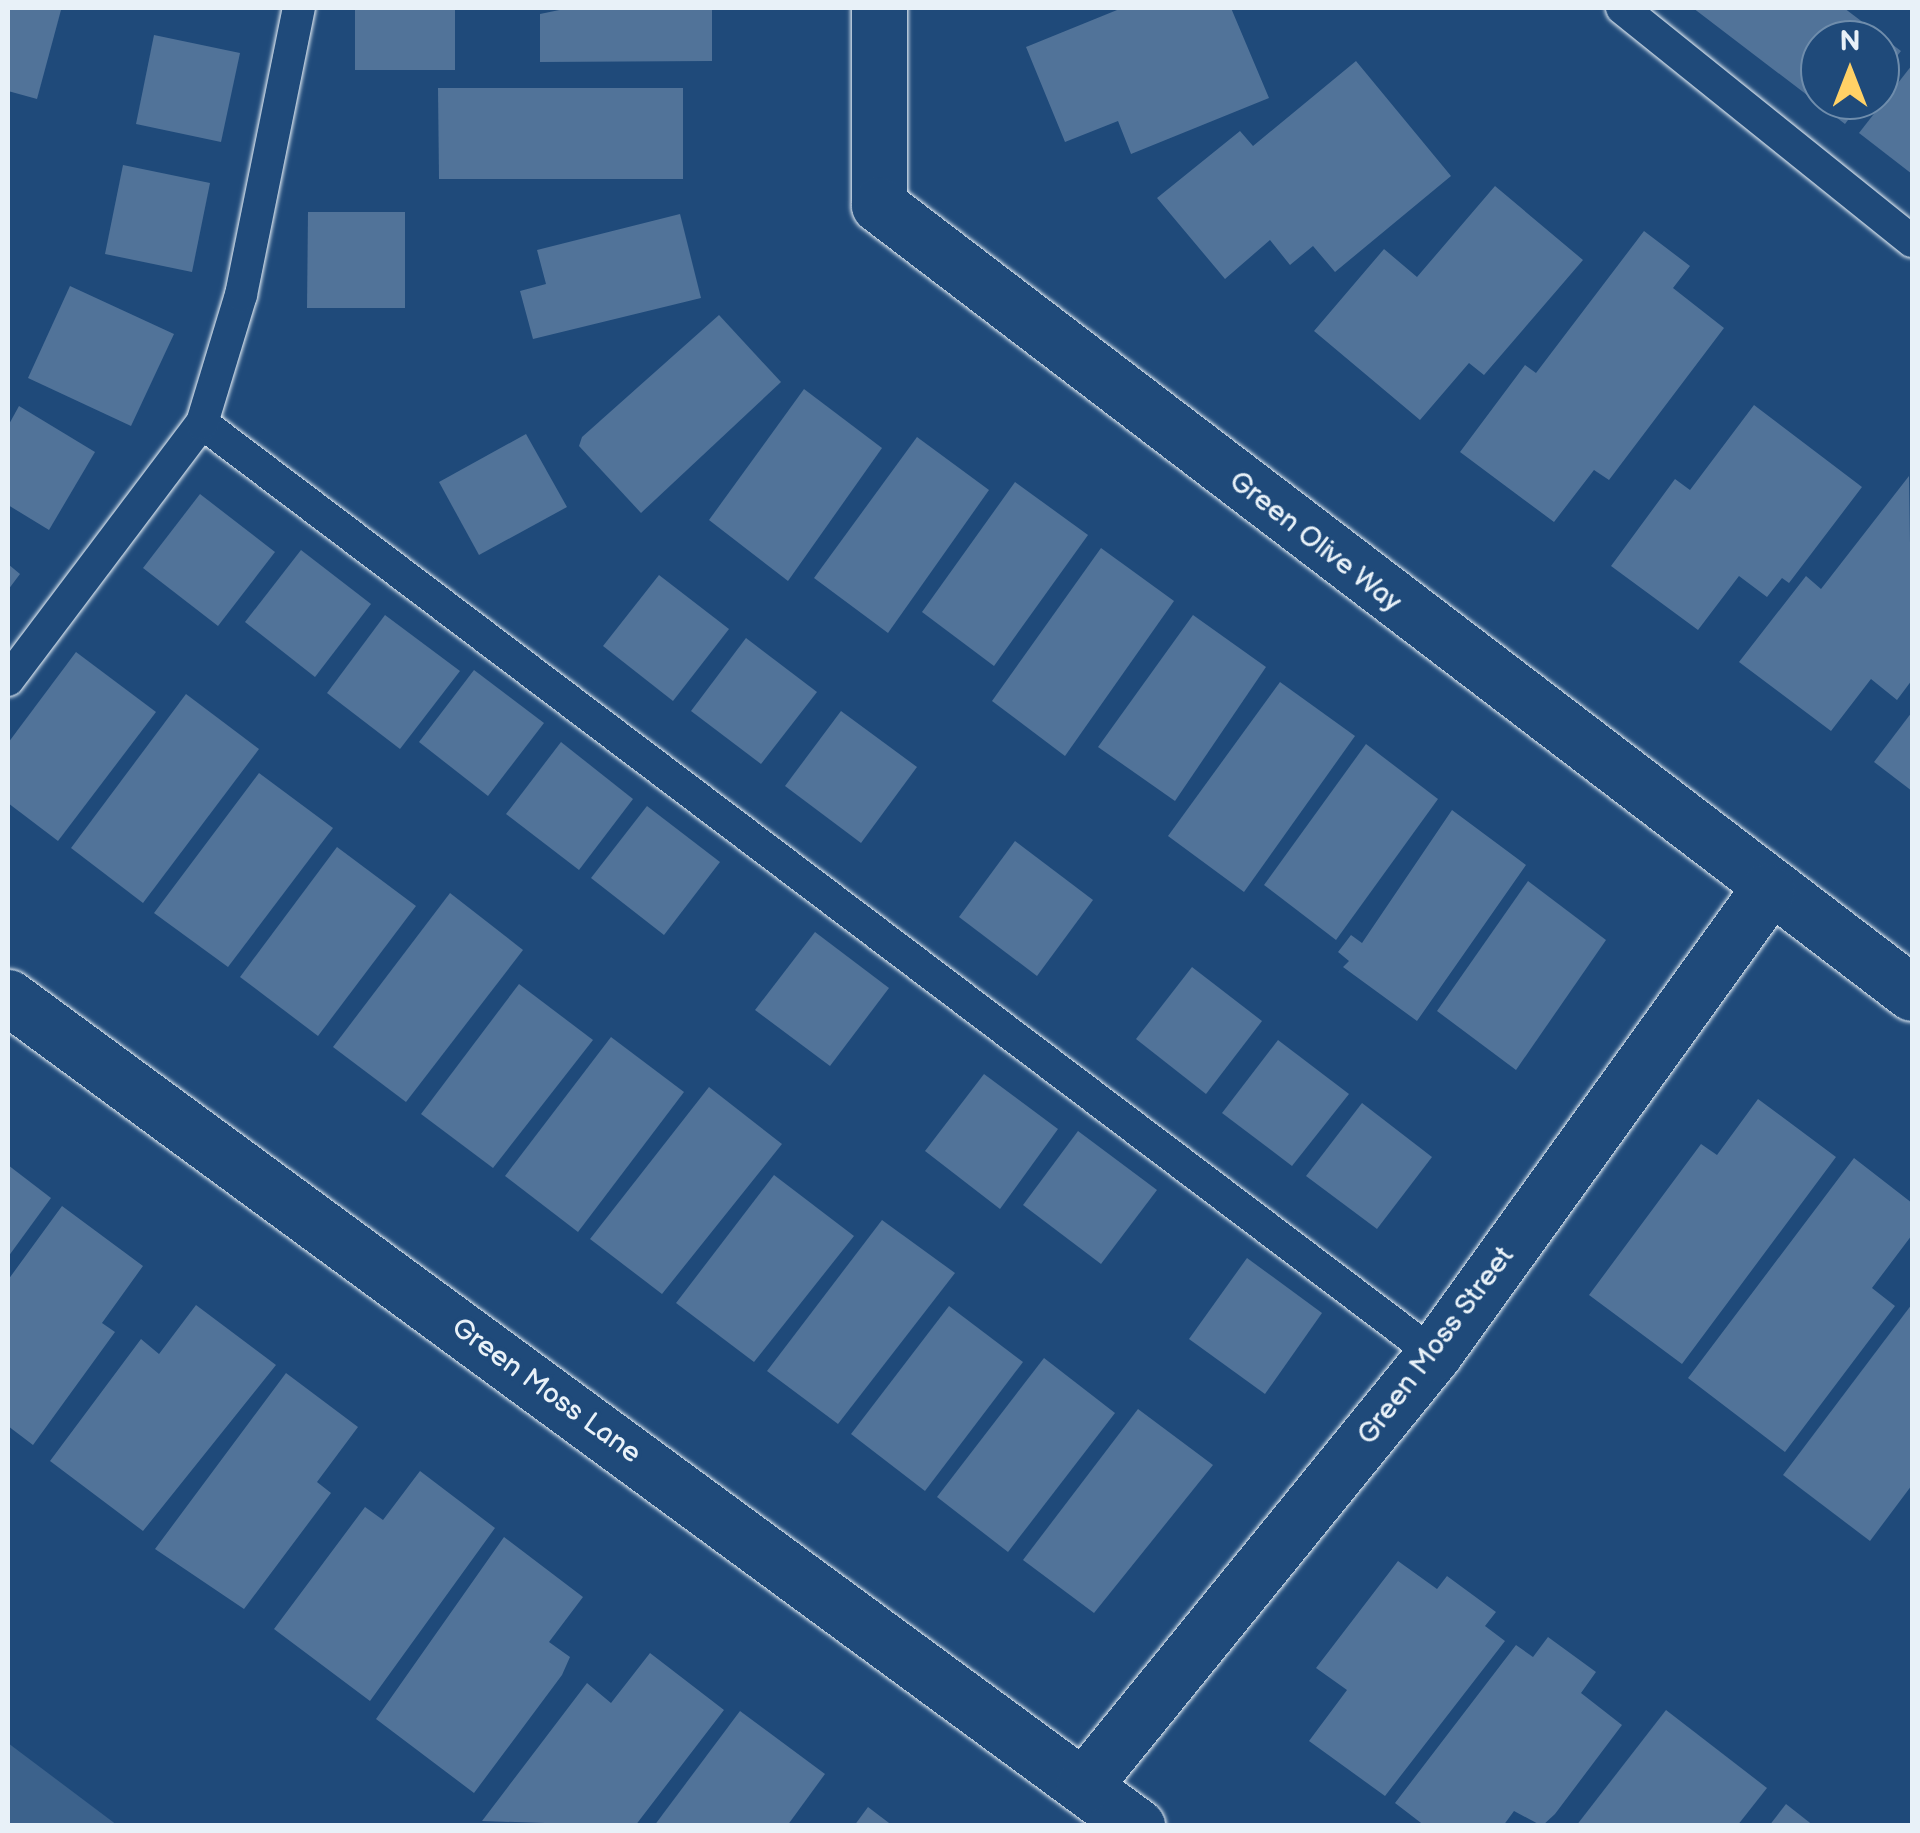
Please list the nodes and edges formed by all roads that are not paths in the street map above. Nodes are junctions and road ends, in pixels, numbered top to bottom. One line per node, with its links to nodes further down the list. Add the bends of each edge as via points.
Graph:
1 (299, 8): 5 (lane, via 241,295)
2 (879, 8): 7 (street, Green Olive Way, via 879,205)
3 (1622, 8): 4 (lane)
4 (1912, 242)
5 (202, 423): 6 (lane); 10 (lane)
6 (8, 680)
7 (1768, 890): 8 (street, Green Olive Way); 10 (street, Green Moss Street)
8 (1912, 993)
9 (8, 996): 11 (street, Green Moss Lane)
10 (1434, 1354): 11 (street, Green Moss Street)
11 (1084, 1785): 12 (street, Green Moss Lane)
12 (1136, 1826)

